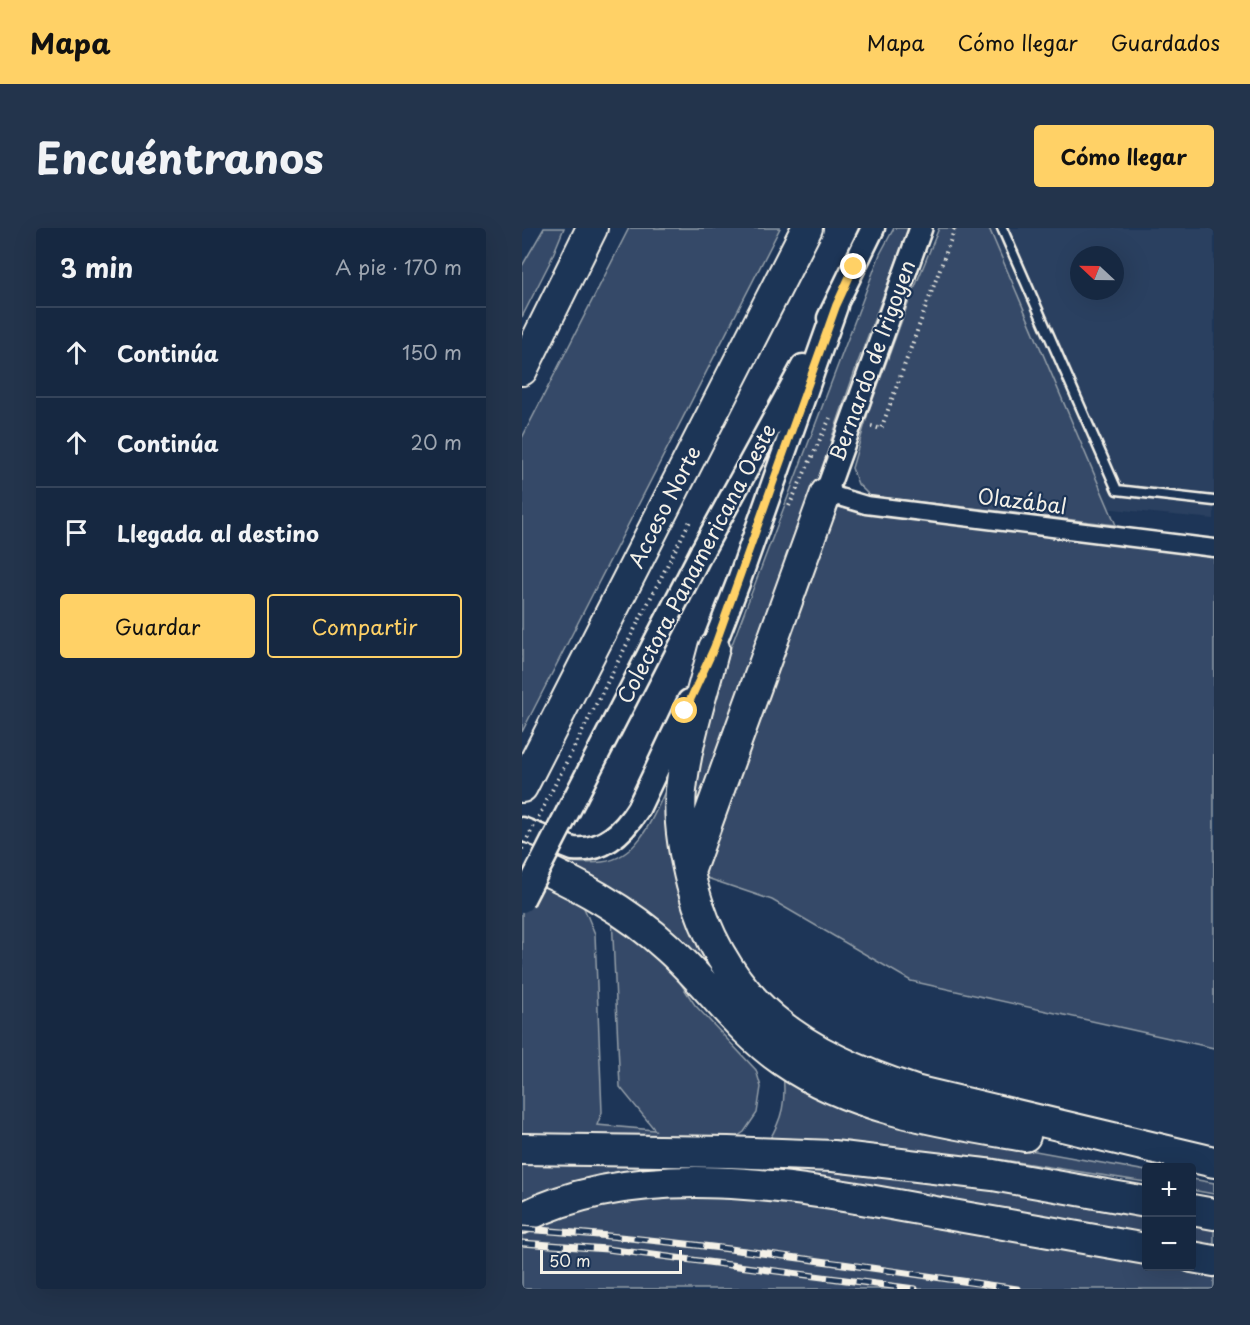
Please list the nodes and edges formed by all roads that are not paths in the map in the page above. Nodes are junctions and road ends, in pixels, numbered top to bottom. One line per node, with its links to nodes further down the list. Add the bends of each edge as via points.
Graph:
1 (592, 228): 7 (highway)
2 (807, 228): 12 (highway, Acceso Norte)
3 (873, 228): 6 (main road, Colectora Panamericana Oeste)
4 (921, 228): 8 (street, Bernardo de Irigoyen)
5 (1002, 228): 9 (lane, via 1117,490)
6 (836, 306): 11 (main road); 16 (main road, Colectora Panamericana Oeste, bridge, via 702,551)
7 (522, 370)
8 (826, 494): 10 (street, Olazábal, via 866,506); 15 (highway)
9 (1214, 501)
10 (1214, 548)
11 (714, 648): 13 (main road, via 638,809 621,831 598,847 581,850); 15 (highway, via 681,791 681,822)
12 (522, 787)
13 (522, 829)
14 (522, 860): 19 (highway, via 598,896 642,925 754,1038 799,1071 841,1091 955,1124)
15 (689, 872): 18 (highway, via 716,950 737,982 769,1017 826,1056 915,1091)
16 (522, 901)
17 (522, 1149): 20 (highway, via 833,1156 993,1176)
18 (1214, 1162)
19 (1214, 1168)
20 (1142, 1201)
21 (1196, 1211): 22 (highway)
22 (1214, 1214)
23 (522, 1218): 24 (highway, via 561,1200 607,1188 664,1183 743,1184 828,1193)
24 (1142, 1248)

